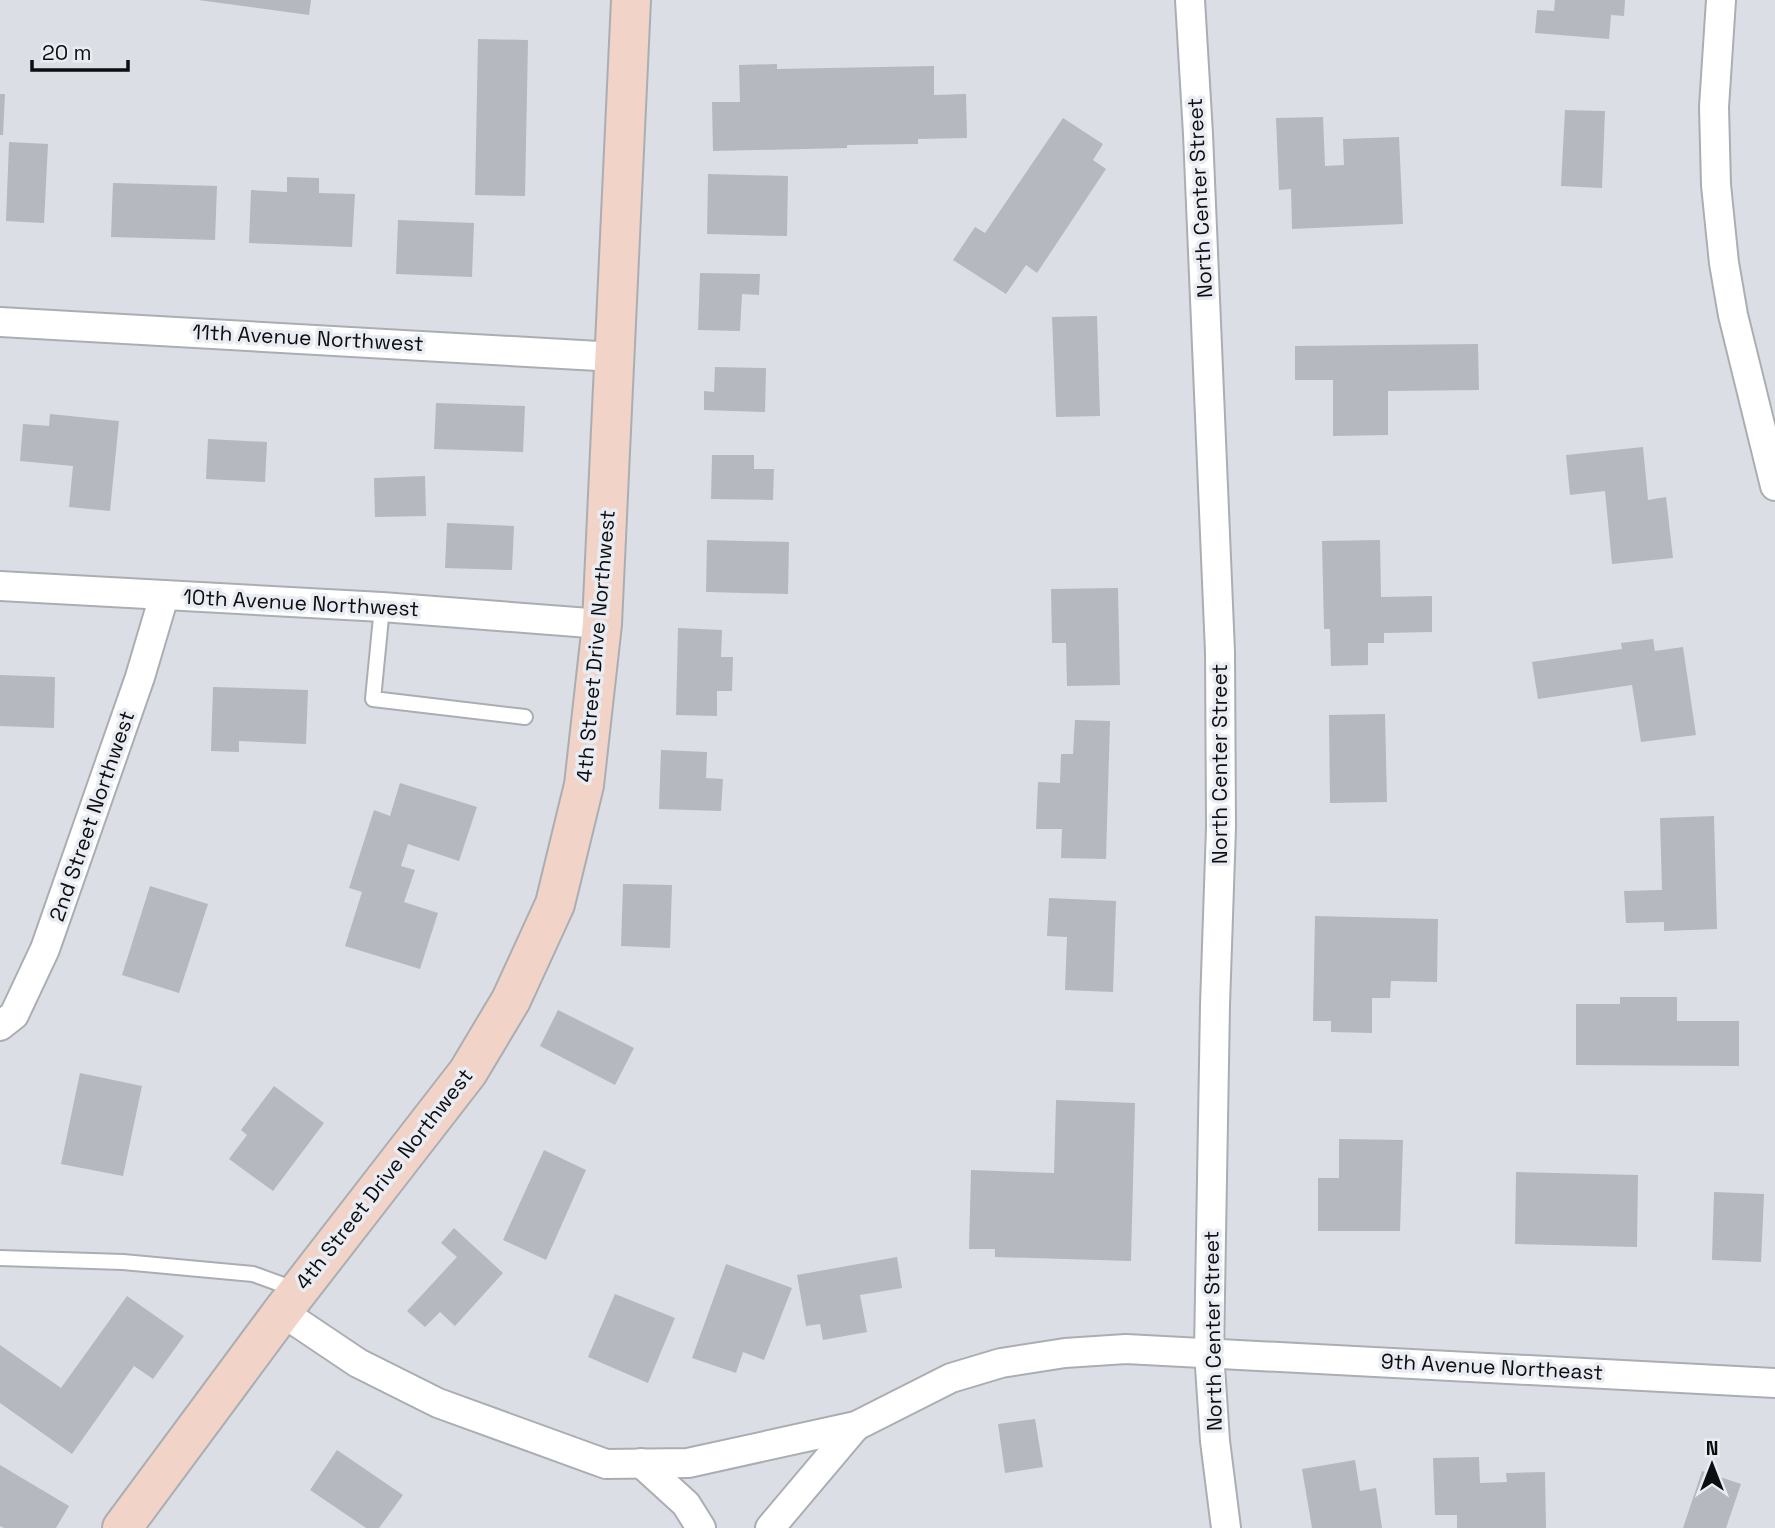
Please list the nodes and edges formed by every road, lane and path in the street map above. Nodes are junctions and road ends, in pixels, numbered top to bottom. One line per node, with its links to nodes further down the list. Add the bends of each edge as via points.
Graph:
1 (631, 0): 5 (main road, 4th Street Drive Northwest)
2 (1189, 0): 15 (street, North Center Street, via 1220,652 1222,827)
3 (1721, 0): 6 (street, via 1714,107 1724,263)
4 (0, 322): 5 (street, 11th Avenue Northwest)
5 (616, 357): 10 (main road, 4th Street Drive Northwest)
6 (1775, 486)
7 (0, 586): 8 (street, 10th Avenue Northwest)
8 (164, 596): 9 (street, 10th Avenue Northwest); 12 (street, 2nd Street Northwest, via 45,949 13,1014)
9 (382, 607): 10 (street, 10th Avenue Northwest); 11 (lane, via 373,699)
10 (602, 624): 14 (main road, 4th Street Drive Northwest, via 584,785 555,904 539,943 468,1072)
11 (525, 717)
12 (0, 1026)
13 (0, 1258): 14 (lane, via 123,1262 253,1274)
14 (290, 1301): 18 (street, via 358,1363 438,1403 606,1464); 19 (main road, 4th Street Drive Northwest)
15 (1209, 1352): 16 (street, 9th Avenue Northeast); 17 (street, 9th Avenue Northeast, via 1126,1349 1001,1363 951,1378); 22 (street, North Center Street, via 1214,1441)
16 (1775, 1383)
17 (856, 1426): 18 (street, via 688,1463); 21 (street)
18 (641, 1463): 20 (street, via 686,1504)
19 (122, 1528)
20 (701, 1528)
21 (770, 1528)
22 (1226, 1528)

